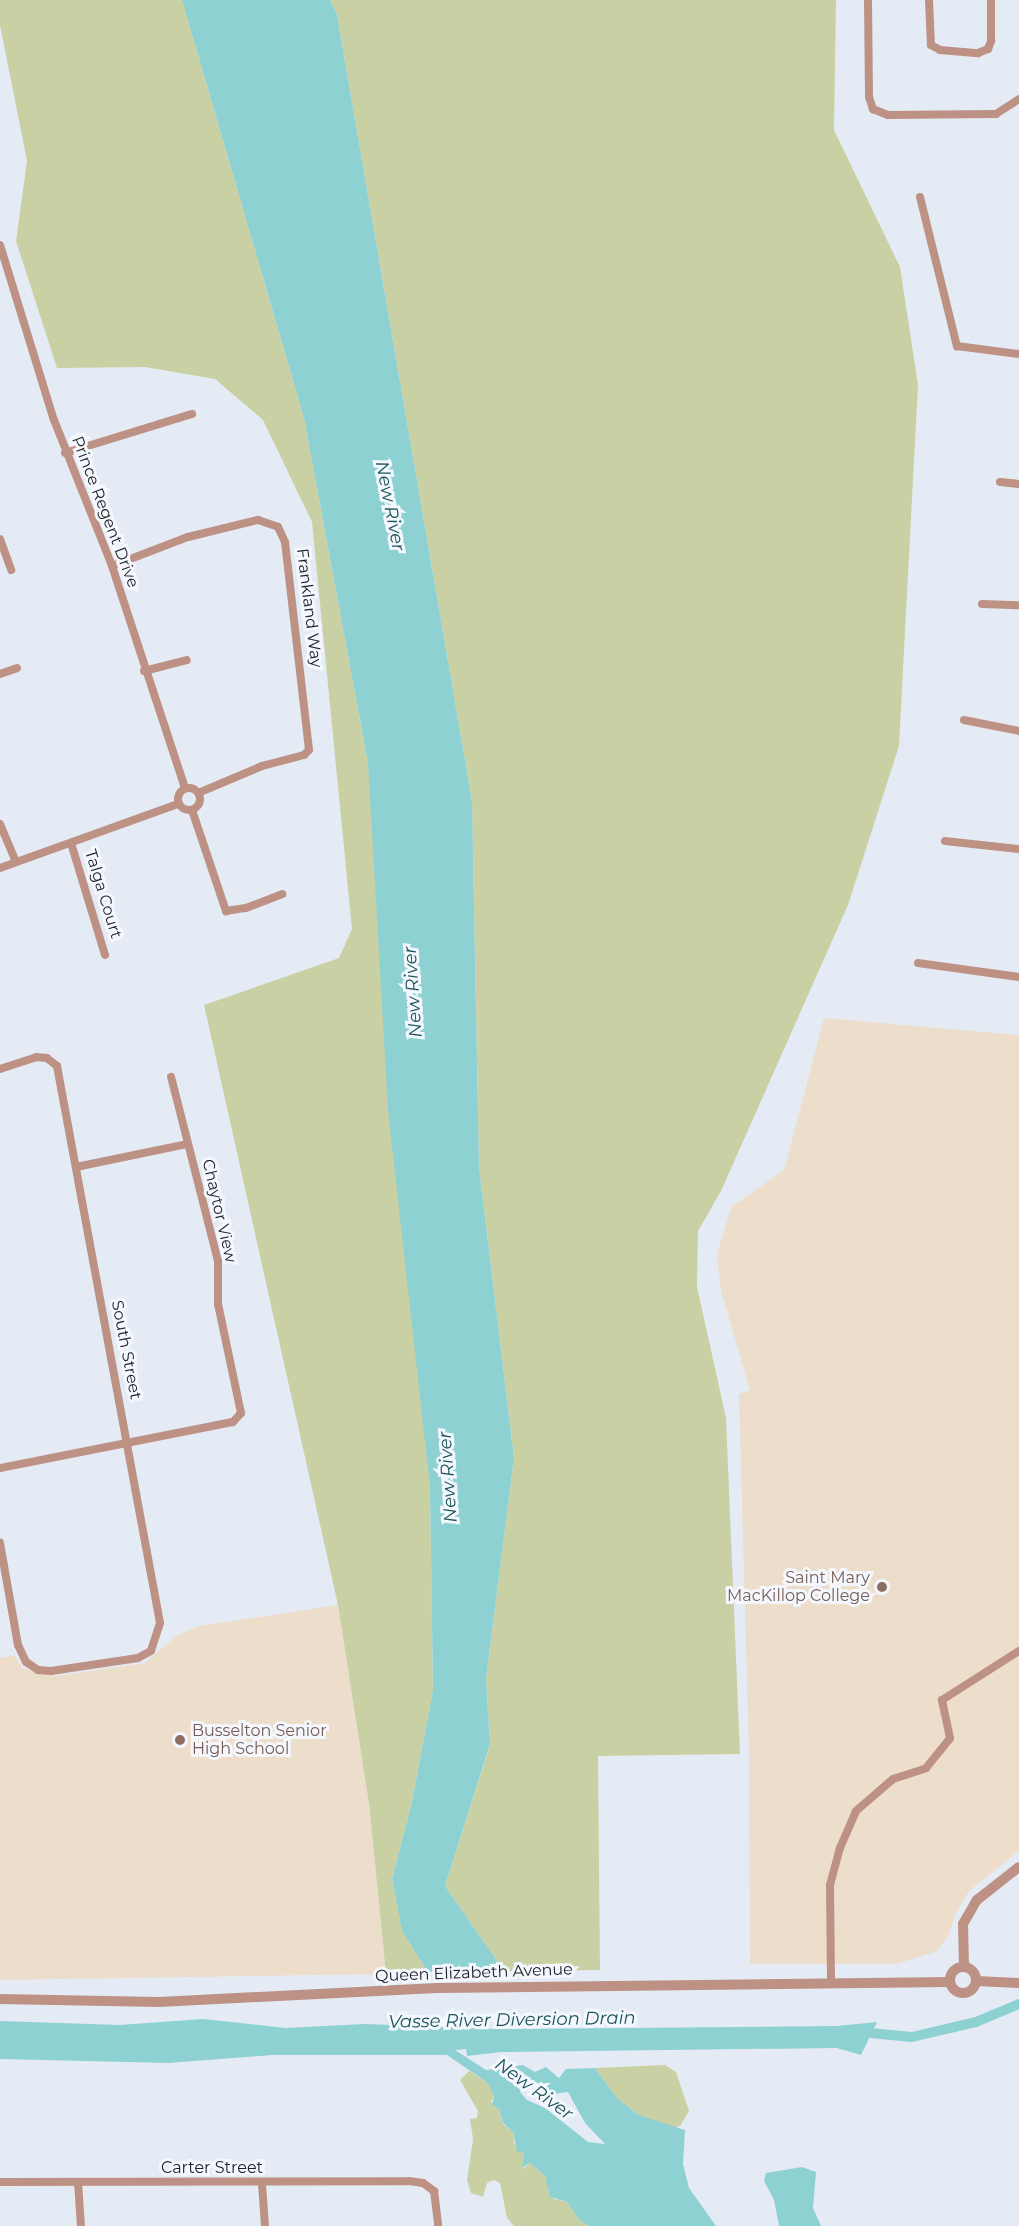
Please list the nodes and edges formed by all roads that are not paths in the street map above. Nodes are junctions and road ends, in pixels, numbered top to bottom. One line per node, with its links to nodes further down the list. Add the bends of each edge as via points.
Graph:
1 (868, 0): 4 (street, via 869,97 873,110 888,115 996,114)
2 (928, 0): 3 (street, via 931,45 940,50 978,53 988,49 991,41)
3 (991, 0)
4 (1019, 99)
5 (920, 197): 7 (street, via 957,346)
6 (0, 245): 9 (street, Prince Regent Drive)
7 (1019, 354)
8 (192, 414): 9 (street)
9 (65, 453): 13 (street, Prince Regent Drive)
10 (1000, 482): 11 (street)
11 (1019, 484)
12 (0, 539): 14 (street)
13 (111, 566): 19 (street, Prince Regent Drive); 24 (street, Frankland Way, via 188,537 258,520 278,527 285,542 309,750)
14 (11, 570)
15 (982, 604): 16 (street)
16 (1019, 605)
17 (187, 660): 19 (street)
18 (17, 668): 20 (street)
19 (144, 671): 23 (street, Prince Regent Drive)
20 (0, 674)
21 (964, 720): 22 (street)
22 (1019, 731)
23 (186, 788): 24 (street); 25 (street, via 179,793)
24 (198, 793): 26 (street, via 200,801)
25 (178, 804): 26 (street); 29 (street)
26 (192, 810): 33 (street, via 226,911)
27 (0, 824): 31 (street)
28 (945, 842): 30 (street)
29 (71, 843): 31 (street); 34 (street, Talga Court)
30 (1019, 849)
31 (16, 862): 32 (street)
32 (0, 868)
33 (282, 894)
34 (105, 955)
35 (918, 963): 36 (street)
36 (1019, 977)
37 (0, 1069): 40 (street, South Street, via 47,1058 59,1074)
38 (171, 1077): 39 (street, Chaytor View)
39 (187, 1144): 40 (street); 41 (street, Chaytor View, via 218,1261 218,1304 241,1413 233,1422)
40 (76, 1167): 41 (street, South Street)
41 (128, 1441): 42 (street); 43 (street, South Street, via 160,1623 151,1651 138,1658 51,1671 38,1670 26,1662 18,1645)
42 (0, 1468)
43 (0, 1543)
44 (1019, 1651): 47 (street, via 942,1700 950,1738 926,1768 893,1779 856,1811 830,1885)
45 (1019, 1867): 46 (street, via 977,1900 963,1924)
46 (964, 1967): 48 (street, via 973,1972); 49 (street, via 951,1973)
47 (831, 1981): 49 (street, Queen Elizabeth Avenue); 51 (street, Queen Elizabeth Avenue, via 437,1988 159,2002)
48 (976, 1981): 49 (street, via 972,1990 964,1994 955,1992); 50 (street)
49 (949, 1982)
50 (1017, 1984)
51 (0, 1999)
52 (0, 2182): 53 (street, Carter Street)
53 (78, 2182): 54 (street, Carter Street); 55 (street)
54 (261, 2184): 56 (street); 57 (street, Carter Street, via 423,2183 434,2191)
55 (81, 2226)
56 (265, 2226)
57 (438, 2226)

